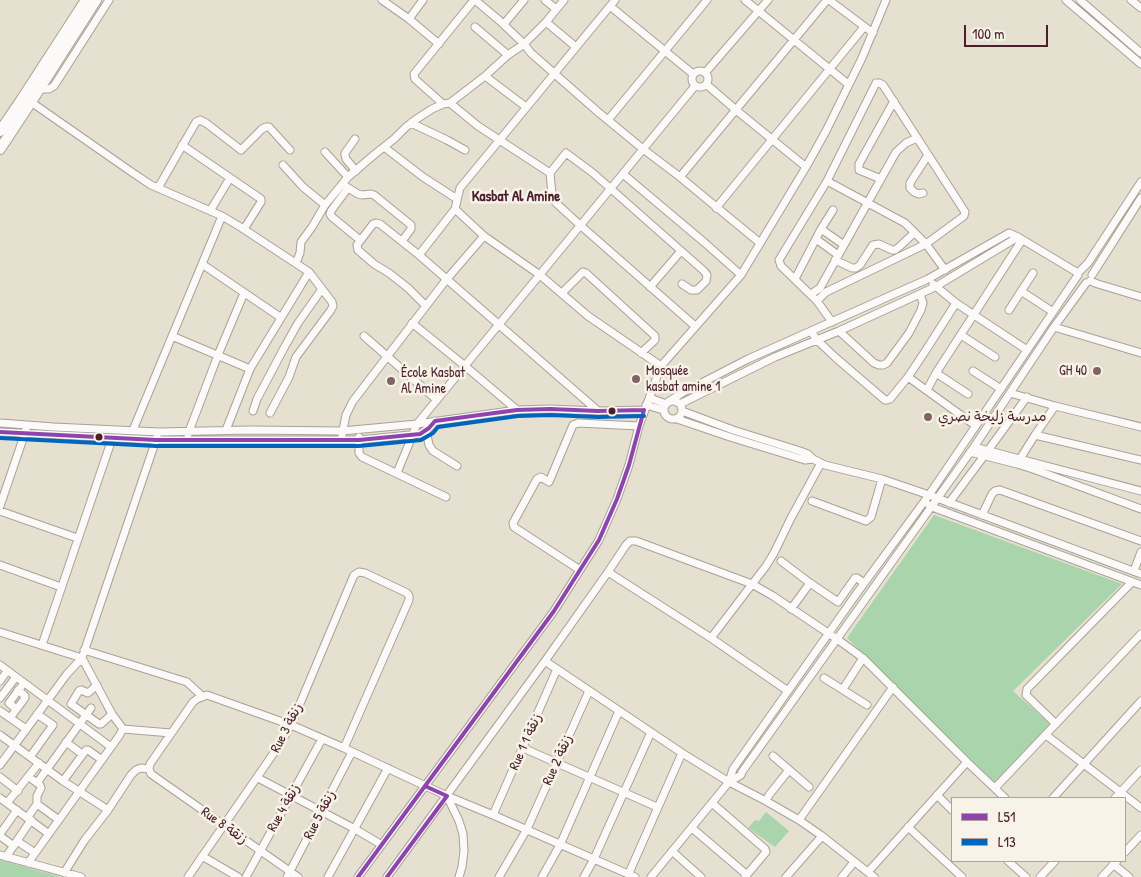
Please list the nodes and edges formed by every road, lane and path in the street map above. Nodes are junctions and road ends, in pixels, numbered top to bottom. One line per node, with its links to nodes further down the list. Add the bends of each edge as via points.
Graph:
1 (86, 0): 55 (highway)
2 (96, 0): 28 (highway)
3 (110, 0): 30 (street)
4 (382, 0): 23 (street)
5 (422, 0): 23 (street)
6 (475, 0): 25 (street); 32 (street)
7 (545, 0): 21 (street)
8 (564, 0): 21 (street)
9 (707, 0): 35 (street)
10 (745, 0): 22 (street)
11 (768, 0): 22 (street)
12 (828, 0): 27 (street); 31 (street)
13 (886, 0): 29 (street)
14 (1066, 0): 38 (street)
15 (1080, 0): 19 (street)
16 (1131, 0): 20 (street)
17 (522, 1): 25 (street)
18 (612, 3): 34 (street); 35 (street)
19 (1089, 3): 36 (street)
20 (1141, 8)
21 (556, 9): 24 (street)
22 (758, 11): 31 (street); 42 (street)
23 (409, 19): 32 (street)
24 (546, 22): 33 (street); 34 (street)
25 (504, 24): 33 (street)
26 (475, 27): 37 (street)
27 (864, 27): 29 (street); 39 (street)
28 (76, 32): 30 (highway); 47 (highway)
29 (873, 33): 45 (street)
30 (88, 34): 47 (street, via 54,86)
31 (794, 40): 39 (street); 52 (street)
32 (440, 44): 50 (street, via 414,76)
33 (524, 44): 37 (street); 40 (street)
34 (576, 47): 40 (street)
35 (666, 51): 41 (street); 53 (street)
36 (1141, 53)
37 (508, 55): 43 (street)
38 (1141, 64)
39 (829, 70): 45 (street); 59 (street)
40 (554, 74): 51 (street); 53 (street)
41 (693, 74): 42 (street, via 698,71); 46 (street)
42 (705, 74): 44 (street, via 708,78)
43 (484, 76): 50 (street); 51 (street)
44 (706, 84): 46 (street); 52 (street)
45 (848, 84): 69 (street)
46 (695, 86): 63 (street)
47 (40, 89): 49 (highway)
48 (894, 101): 56 (street); 76 (street, via 859,164 859,170); 77 (street, via 883,85 876,83)
49 (31, 102): 62 (highway); 80 (street)
50 (446, 103): 54 (street); 58 (street)
51 (526, 107): 58 (street)
52 (736, 110): 59 (street); 74 (street)
53 (608, 120): 63 (street)
54 (411, 123): 61 (street); 65 (street)
55 (0, 131)
56 (916, 138): 67 (street); 76 (street, via 896,152)
57 (356, 139): 70 (street, via 345,155)
58 (500, 140): 71 (street); 84 (street, via 460,188)
59 (772, 140): 69 (street); 87 (street)
60 (182, 145): 64 (street, via 200,120 241,150 262,129 269,127); 75 (street); 80 (street)
61 (384, 147): 70 (street); 84 (street)
62 (0, 149)
63 (643, 149): 72 (street); 74 (street)
64 (290, 150)
65 (465, 150)
66 (325, 152): 73 (street)
67 (928, 155): 82 (street, via 910,183 914,192); 102 (street, via 965,212)
68 (283, 165): 86 (street)
69 (806, 167): 101 (street)
70 (356, 170): 73 (street)
71 (550, 173): 81 (street, via 566,152); 92 (street, via 553,198)
72 (623, 174): 81 (street); 114 (street)
73 (348, 177): 79 (street)
74 (680, 177): 87 (street)
75 (230, 178): 90 (street); 93 (street, via 262,200)
76 (881, 179): 85 (street)
77 (827, 181): 85 (street); 115 (street, via 779,260)
78 (1141, 182): 112 (street)
79 (345, 186): 86 (street); 99 (street, via 330,214); 100 (street, via 358,194 374,195 411,225)
80 (158, 188): 90 (street)
81 (610, 189): 92 (street); 104 (street)
82 (923, 193)
83 (1141, 198): 118 (street)
84 (457, 199): 88 (street)
85 (868, 204): 95 (street, via 905,223); 103 (street)
86 (325, 205): 107 (street, via 300,242 300,256)
87 (716, 208): 101 (street)
88 (455, 209): 96 (street); 105 (street)
89 (832, 210): 94 (street)
90 (210, 211): 91 (street)
91 (222, 216): 93 (street); 108 (street)
92 (580, 225): 113 (street); 121 (street)
93 (244, 229): 107 (street)
94 (821, 229): 97 (street); 103 (street)
95 (914, 233): 102 (street); 106 (street, via 895,250 873,245 856,268)
96 (484, 236): 113 (street); 117 (street)
97 (816, 239): 106 (street); 115 (street)
98 (1020, 239): 109 (street, via 1007,234); 112 (street); 120 (street); 134 (street)
99 (360, 240): 100 (street, via 376,223); 131 (street, via 358,250)
100 (402, 241): 105 (street)
101 (760, 243): 114 (street)
102 (926, 244): 109 (street); 129 (street, via 826,292)
103 (844, 245): 106 (street)
104 (681, 250): 119 (street, via 707,275 697,290); 121 (street)
105 (419, 255): 117 (street)
106 (837, 258): 126 (street, via 820,288)
107 (296, 263): 110 (street)
108 (202, 264): 124 (street); 144 (street)
109 (945, 270): 116 (street)
110 (309, 272): 122 (street); 135 (street)
111 (1033, 273): 123 (street)
112 (1079, 273): 118 (street, via 1080,281); 118 (street, via 1088,269); 133 (street)
113 (540, 275): 125 (street); 138 (street)
114 (741, 275): 139 (street)
115 (795, 279): 126 (street)
116 (928, 279): 120 (street); 136 (street)
117 (446, 280): 131 (street); 138 (street)
118 (1089, 280): 128 (street); 140 (street)
119 (682, 284)
120 (935, 286): 127 (street); 130 (street)
121 (650, 287): 139 (street)
122 (322, 289): 170 (street, via 284,348); 172 (street, via 332,302 331,310 296,357)
123 (1021, 291): 132 (street); 133 (street)
124 (244, 293): 135 (street); 150 (street)
125 (562, 293): 148 (street, via 588,316); 148 (street, via 582,272 586,273 655,336 655,340)
126 (811, 294): 129 (street)
127 (920, 294): 142 (street); 142 (street, via 921,310 883,365 874,363)
128 (1141, 297)
129 (817, 301): 136 (street)
130 (956, 304): 134 (street); 158 (street)
131 (426, 306): 137 (street)
132 (1009, 310)
133 (1053, 312): 147 (street)
134 (974, 315): 143 (street); 147 (street)
135 (280, 317): 155 (street)
136 (832, 322): 141 (street)
137 (412, 323): 151 (street); 153 (street)
138 (498, 325): 153 (street); 171 (street)
139 (696, 326): 154 (street)
140 (1054, 327): 149 (street); 161 (street)
141 (811, 331): 146 (street); 166 (street, via 682,393)
142 (839, 331): 146 (street)
143 (961, 335): 152 (street); 157 (street)
144 (172, 336): 150 (street); 181 (street)
145 (364, 336): 151 (street)
146 (817, 340): 158 (street, via 885,400 890,399); 168 (street, via 775,357)
147 (1027, 350): 159 (street)
148 (641, 353): 154 (street)
149 (1141, 353)
150 (218, 356): 155 (street); 188 (street)
151 (387, 356): 164 (street); 185 (street, via 353,401)
152 (995, 357)
153 (465, 366): 164 (street); 169 (street)
154 (661, 366): 165 (street)
155 (250, 369): 182 (street)
156 (973, 371): 159 (street)
157 (936, 373): 160 (street); 162 (street)
158 (908, 377): 160 (street)
159 (1001, 389): 179 (street)
160 (927, 390): 179 (street)
161 (1010, 393): 163 (street); 197 (street)
162 (968, 394)
163 (1027, 397): 167 (street); 198 (street)
164 (437, 400): 176 (street)
165 (647, 404): 166 (street); 171 (street); 178 (street)
166 (666, 406): 168 (street, via 675,401); 173 (street, via 664,413 668,418)
167 (1055, 406): 180 (street); 190 (street)
168 (681, 407): 173 (street); 199 (street, via 733,430 808,454)
169 (517, 410): 171 (street); 174 (street)
170 (253, 411)
171 (598, 411)
172 (270, 413)
173 (677, 418): 199 (street, via 805,460)
174 (435, 421): 176 (street); 184 (street)
175 (0, 422): 177 (street)
176 (418, 424): 183 (street); 191 (street)
177 (27, 425): 181 (street); 189 (street)
178 (639, 426): 226 (street, via 617,499 599,540); 226 (street, via 573,425 549,482 541,477 538,479 513,523 514,528)
179 (976, 426): 212 (street)
180 (1141, 427)
181 (133, 430): 187 (street)
182 (226, 430): 185 (street); 188 (street)
183 (358, 430): 185 (street); 196 (street)
184 (426, 430): 191 (street); 203 (street, via 429,445 434,451)
185 (342, 431): 195 (street)
186 (0, 432): 189 (street)
187 (159, 432): 188 (street); 193 (street)
188 (188, 432): 194 (street)
189 (25, 434): 192 (street); 216 (street)
190 (1035, 435): 200 (street); 201 (street)
191 (412, 436): 196 (street); 204 (street)
192 (112, 439): 193 (street); 221 (street)
193 (156, 440): 194 (street); 244 (street)
194 (186, 440): 195 (street)
195 (342, 440): 196 (street)
196 (359, 440): 204 (street, via 362,457)
197 (972, 450): 198 (street); 213 (street)
198 (986, 453): 201 (street); 215 (street)
199 (813, 459): 202 (street)
200 (1141, 460)
201 (1018, 461): 205 (street); 208 (street)
202 (821, 463): 207 (street); 232 (street, via 774,553)
203 (457, 466)
204 (397, 473): 211 (street)
205 (1080, 475): 206 (street); 208 (street)
206 (1090, 477): 209 (street); 210 (street)
207 (882, 479): 212 (street, via 917,491); 214 (street, via 870,517 866,520)
208 (1076, 484): 209 (street)
209 (1086, 488): 218 (street)
210 (1141, 491)
211 (446, 497)
212 (926, 498): 213 (street); 217 (street); 231 (street)
213 (938, 498): 215 (street); 217 (street)
214 (812, 501)
215 (949, 503): 220 (street)
216 (0, 506)
217 (932, 507): 229 (street); 242 (street)
218 (1141, 509)
219 (0, 511): 221 (street)
220 (982, 515): 222 (street, via 992,494 1000,490); 228 (street)
221 (77, 538): 234 (street)
222 (1141, 541)
223 (1141, 552): 228 (street)
224 (780, 561): 230 (street)
225 (0, 565): 234 (street)
226 (580, 570): 312 (street, via 554,611)
227 (608, 572): 232 (street, via 626,544 633,541); 241 (street); 247 (street)
228 (1138, 572)
229 (1132, 582): 233 (street); 273 (street, via 1027,689 1026,695)
230 (810, 583): 235 (street); 237 (street)
231 (864, 583): 235 (street, via 855,578); 236 (street)
232 (752, 584): 237 (street); 241 (street)
233 (1141, 585)
234 (61, 586): 243 (street)
235 (838, 602): 236 (street)
236 (846, 608): 239 (street)
237 (791, 609): 239 (street)
238 (0, 632): 243 (street)
239 (828, 634): 242 (street); 259 (street)
240 (1141, 634): 273 (street)
241 (711, 638): 259 (street)
242 (836, 639): 246 (street); 310 (street, via 741,774)
243 (42, 645): 245 (street)
244 (84, 650): 245 (street); 260 (street, via 187,682)
245 (82, 658): 255 (street); 262 (street)
246 (863, 658): 256 (street); 257 (street)
247 (545, 661): 249 (street); 321 (street)
248 (0, 665): 250 (street)
249 (557, 669): 258 (street); 288 (street, Rue 1 زنقة 1)
250 (7, 670): 251 (street); 252 (street)
251 (16, 676): 254 (street); 261 (street)
252 (1, 678)
253 (824, 678): 257 (street)
254 (24, 683): 262 (street); 271 (street, via 18,690 25,696)
255 (96, 684): 269 (street); 270 (street, via 88,693 79,691 70,703)
256 (893, 687): 296 (street); 338 (street)
257 (843, 689): 264 (street)
258 (589, 691): 267 (street); 295 (street, Rue 2 زنقة)
259 (788, 691): 310 (street, via 733,769)
260 (202, 696): 274 (street); 279 (street, via 193,702)
261 (0, 698)
262 (48, 700): 268 (street); 272 (street)
263 (1141, 701): 299 (street)
264 (867, 705)
265 (91, 708): 270 (street)
266 (0, 711): 271 (street)
267 (619, 711): 278 (street); 307 (street)
268 (37, 714): 276 (street); 277 (street, via 52,724)
269 (112, 714): 270 (street, via 100,724); 275 (street)
270 (86, 715): 272 (street)
271 (10, 718): 276 (street)
272 (79, 723): 284 (street); 286 (street)
273 (1056, 724): 281 (street)
274 (291, 725): 283 (street); 287 (street, Rue 3 زنقة, via 354,575 365,573 407,592 409,600); 308 (street, Rue 3 زنقة)
275 (123, 729): 279 (street); 286 (street)
276 (26, 730): 285 (street)
277 (50, 730): 282 (street); 293 (street)
278 (651, 732): 290 (street); 317 (street)
279 (171, 733): 304 (street, via 150,764)
280 (0, 735): 285 (street)
281 (1046, 735): 299 (street); 314 (street)
282 (58, 736)
283 (322, 739): 287 (street); 318 (street, Rue 4 زنقة)
284 (66, 742): 291 (street); 301 (street)
285 (14, 746): 293 (street); 297 (street)
286 (112, 747): 294 (street)
287 (344, 748): 289 (street)
288 (524, 748): 295 (street); 335 (street, Rue 1 زنقة 1)
289 (352, 752): 300 (street); 334 (street, Rue 5 زنقة)
290 (682, 753): 310 (street); 329 (street)
291 (82, 754): 294 (street, via 88,750); 309 (street)
292 (773, 756): 302 (street)
293 (30, 757): 298 (street)
294 (102, 760): 316 (street)
295 (557, 762): 307 (street); 343 (street, Rue 2 زنقة)
296 (968, 762): 314 (street); 319 (street)
297 (1, 763)
298 (39, 763): 301 (street); 306 (street)
299 (1083, 764): 320 (street); 323 (street)
300 (388, 768): 312 (street); 342 (street)
301 (47, 769): 309 (street); 311 (street)
302 (789, 770): 313 (street); 325 (street)
303 (1141, 770): 320 (street)
304 (150, 772): 333 (street, via 141,768 136,770); 339 (street, Rue 8 زنقة)
305 (0, 777): 315 (street)
306 (29, 777): 311 (street); 315 (street)
307 (590, 777): 317 (street); 350 (street)
308 (258, 778): 318 (street); 339 (street, Rue 3 زنقة)
309 (63, 781): 316 (street)
310 (729, 782): 325 (street); 327 (street)
311 (37, 783): 328 (street, via 41,789)
312 (425, 786): 321 (street); 349 (street)
313 (809, 787)
314 (995, 788): 322 (street)
315 (18, 791): 326 (street)
316 (79, 792): 333 (street); 337 (street)
317 (624, 793): 329 (street); 357 (street)
318 (291, 795): 334 (street); 351 (street, Rue 4 زنقة)
319 (936, 795): 331 (street); 340 (street)
320 (1117, 795)
321 (447, 796): 335 (street); 375 (street); 376 (street, via 463,834 464,851)
322 (1004, 797)
323 (1054, 797)
324 (1126, 800): 330 (street)
325 (766, 801): 338 (street)
326 (3, 802): 332 (street)
327 (712, 803): 341 (street); 367 (street, via 765,849 766,852)
328 (37, 804): 336 (street); 337 (street)
329 (657, 807): 366 (street)
330 (1141, 808)
331 (951, 809)
332 (17, 810): 336 (street); 345 (street)
333 (108, 810): 364 (street)
334 (322, 812): 342 (street); 365 (street, Rue 5 زنقة)
335 (493, 815): 343 (street)
336 (29, 819): 344 (street); 348 (street)
337 (59, 820): 344 (street)
338 (798, 820): 347 (street)
339 (224, 826): 351 (street, Rue 8 زنقة); 356 (street, Rue 3 زنقة)
340 (908, 827): 363 (street); 385 (street)
341 (692, 828): 352 (street); 367 (street)
342 (355, 829): 349 (street); 373 (street)
343 (526, 830): 350 (street); 377 (street, Rue 2 زنقة)
344 (49, 834): 354 (street)
345 (0, 835): 348 (street)
346 (1141, 835): 353 (street)
347 (822, 836): 358 (street); 382 (street)
348 (15, 844): 354 (street); 355 (street)
349 (382, 845): 374 (street)
350 (560, 845): 357 (street); 378 (street)
351 (260, 851): 365 (street, Rue 8 زنقة); 371 (street, Rue 4 زنقة)
352 (672, 851): 380 (street); 381 (street)
353 (1126, 851)
354 (35, 853): 362 (street)
355 (3, 856): 362 (street)
356 (202, 856): 369 (street, Rue 3 زنقة); 370 (street)
357 (594, 858): 366 (street); 379 (street)
358 (854, 862): 363 (street); 383 (street)
359 (1009, 862): 386 (street)
360 (1054, 862): 387 (street)
361 (1115, 862): 388 (street); 389 (street)
362 (28, 863): 364 (street)
363 (868, 872): 384 (street)
364 (64, 873): 368 (street)
365 (288, 874): 372 (street, Rue 8 زنقة)
366 (632, 875)
367 (746, 876)
368 (80, 877)
369 (188, 877)
370 (238, 877)
371 (246, 877)
372 (298, 877)
373 (328, 877)
374 (358, 877)
375 (387, 877)
376 (459, 877)
377 (499, 877)
378 (542, 877)
379 (584, 877)
380 (651, 877)
381 (700, 877)
382 (786, 877)
383 (842, 877)
384 (874, 877)
385 (962, 877)
386 (1026, 877)
387 (1040, 877)
388 (1102, 877)
389 (1129, 877)

